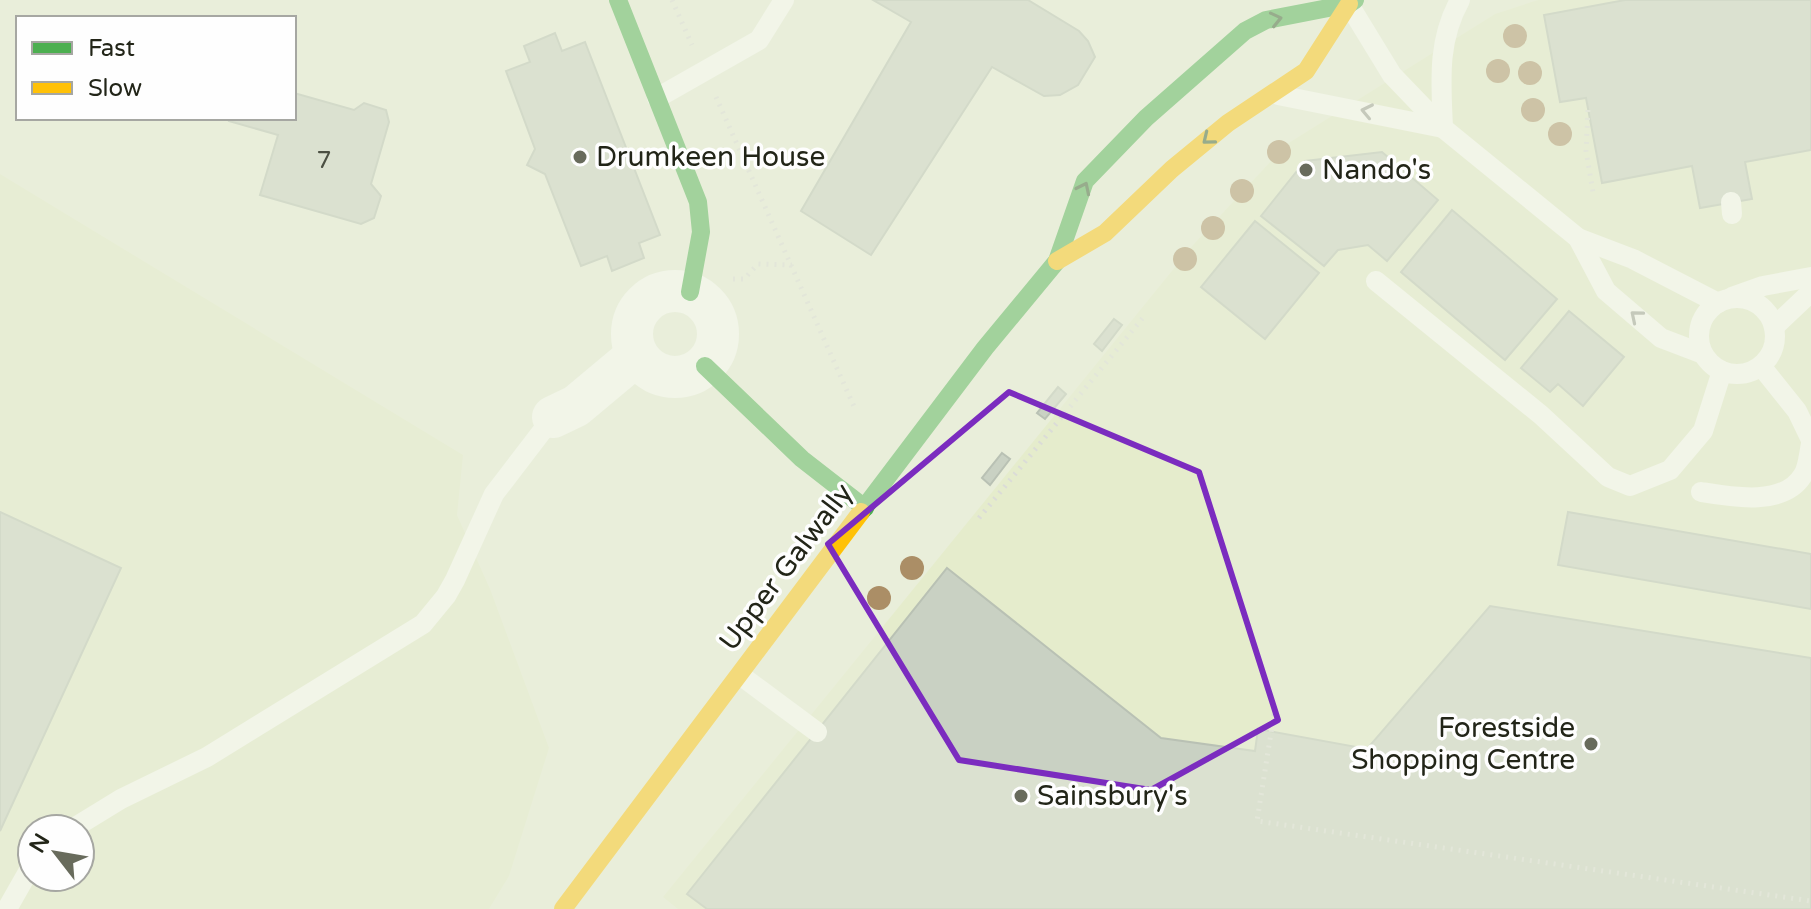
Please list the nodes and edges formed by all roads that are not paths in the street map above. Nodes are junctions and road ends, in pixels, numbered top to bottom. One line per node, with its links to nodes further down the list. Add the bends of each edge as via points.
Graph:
1 (618, 0): 6 (street)
2 (784, 0): 6 (lane, via 759,40)
3 (1460, 0): 7 (lane, via 1450,18 1440,66)
4 (1350, 1): 5 (street, Upper Galwally, via 1306,71); 7 (lane, via 1392,75); 9 (street, Upper Galwally, one-way to 4, via 1085,181 1146,118 1245,31 1266,20)
5 (1271, 94): 7 (lane, one-way to 5); 9 (street, Upper Galwally, one-way to 9, via 1172,169 1105,233)
6 (657, 98): 12 (street, via 698,202)
7 (1443, 128): 8 (lane)
8 (1578, 238): 14 (lane); 16 (lane, one-way to 8, via 1661,338 1606,291)
9 (1057, 261): 24 (street, Upper Galwally)
10 (1811, 277): 14 (lane)
11 (1376, 281): 20 (lane, via 1541,415 1608,477 1630,486 1670,470 1703,431)
12 (709, 286): 17 (street, via 664,292 642,305 632,329); 18 (street, via 703,300 713,311 719,341)
13 (1811, 292): 15 (lane)
14 (1723, 301): 15 (lane, via 1752,300 1770,315); 16 (lane, via 1709,310 1699,329)
15 (1774, 327): 19 (lane, via 1773,348)
16 (1703, 354): 20 (lane)
17 (637, 355): 18 (street, via 655,373 668,377 694,374); 21 (street, via 576,406)
18 (705, 366): 24 (street, via 793,452)
19 (1761, 366): 20 (lane, via 1742,374); 22 (lane, via 1797,411)
20 (1722, 371)
21 (553, 417): 27 (lane, via 494,494 455,580 423,624 207,757)
22 (1811, 442): 23 (lane, via 1803,475 1783,492 1737,499)
23 (1701, 492)
24 (865, 508): 25 (street, Upper Galwally)
25 (740, 675): 26 (lane); 28 (street, Upper Galwally)
26 (817, 732)
27 (96, 814)
28 (563, 909)

